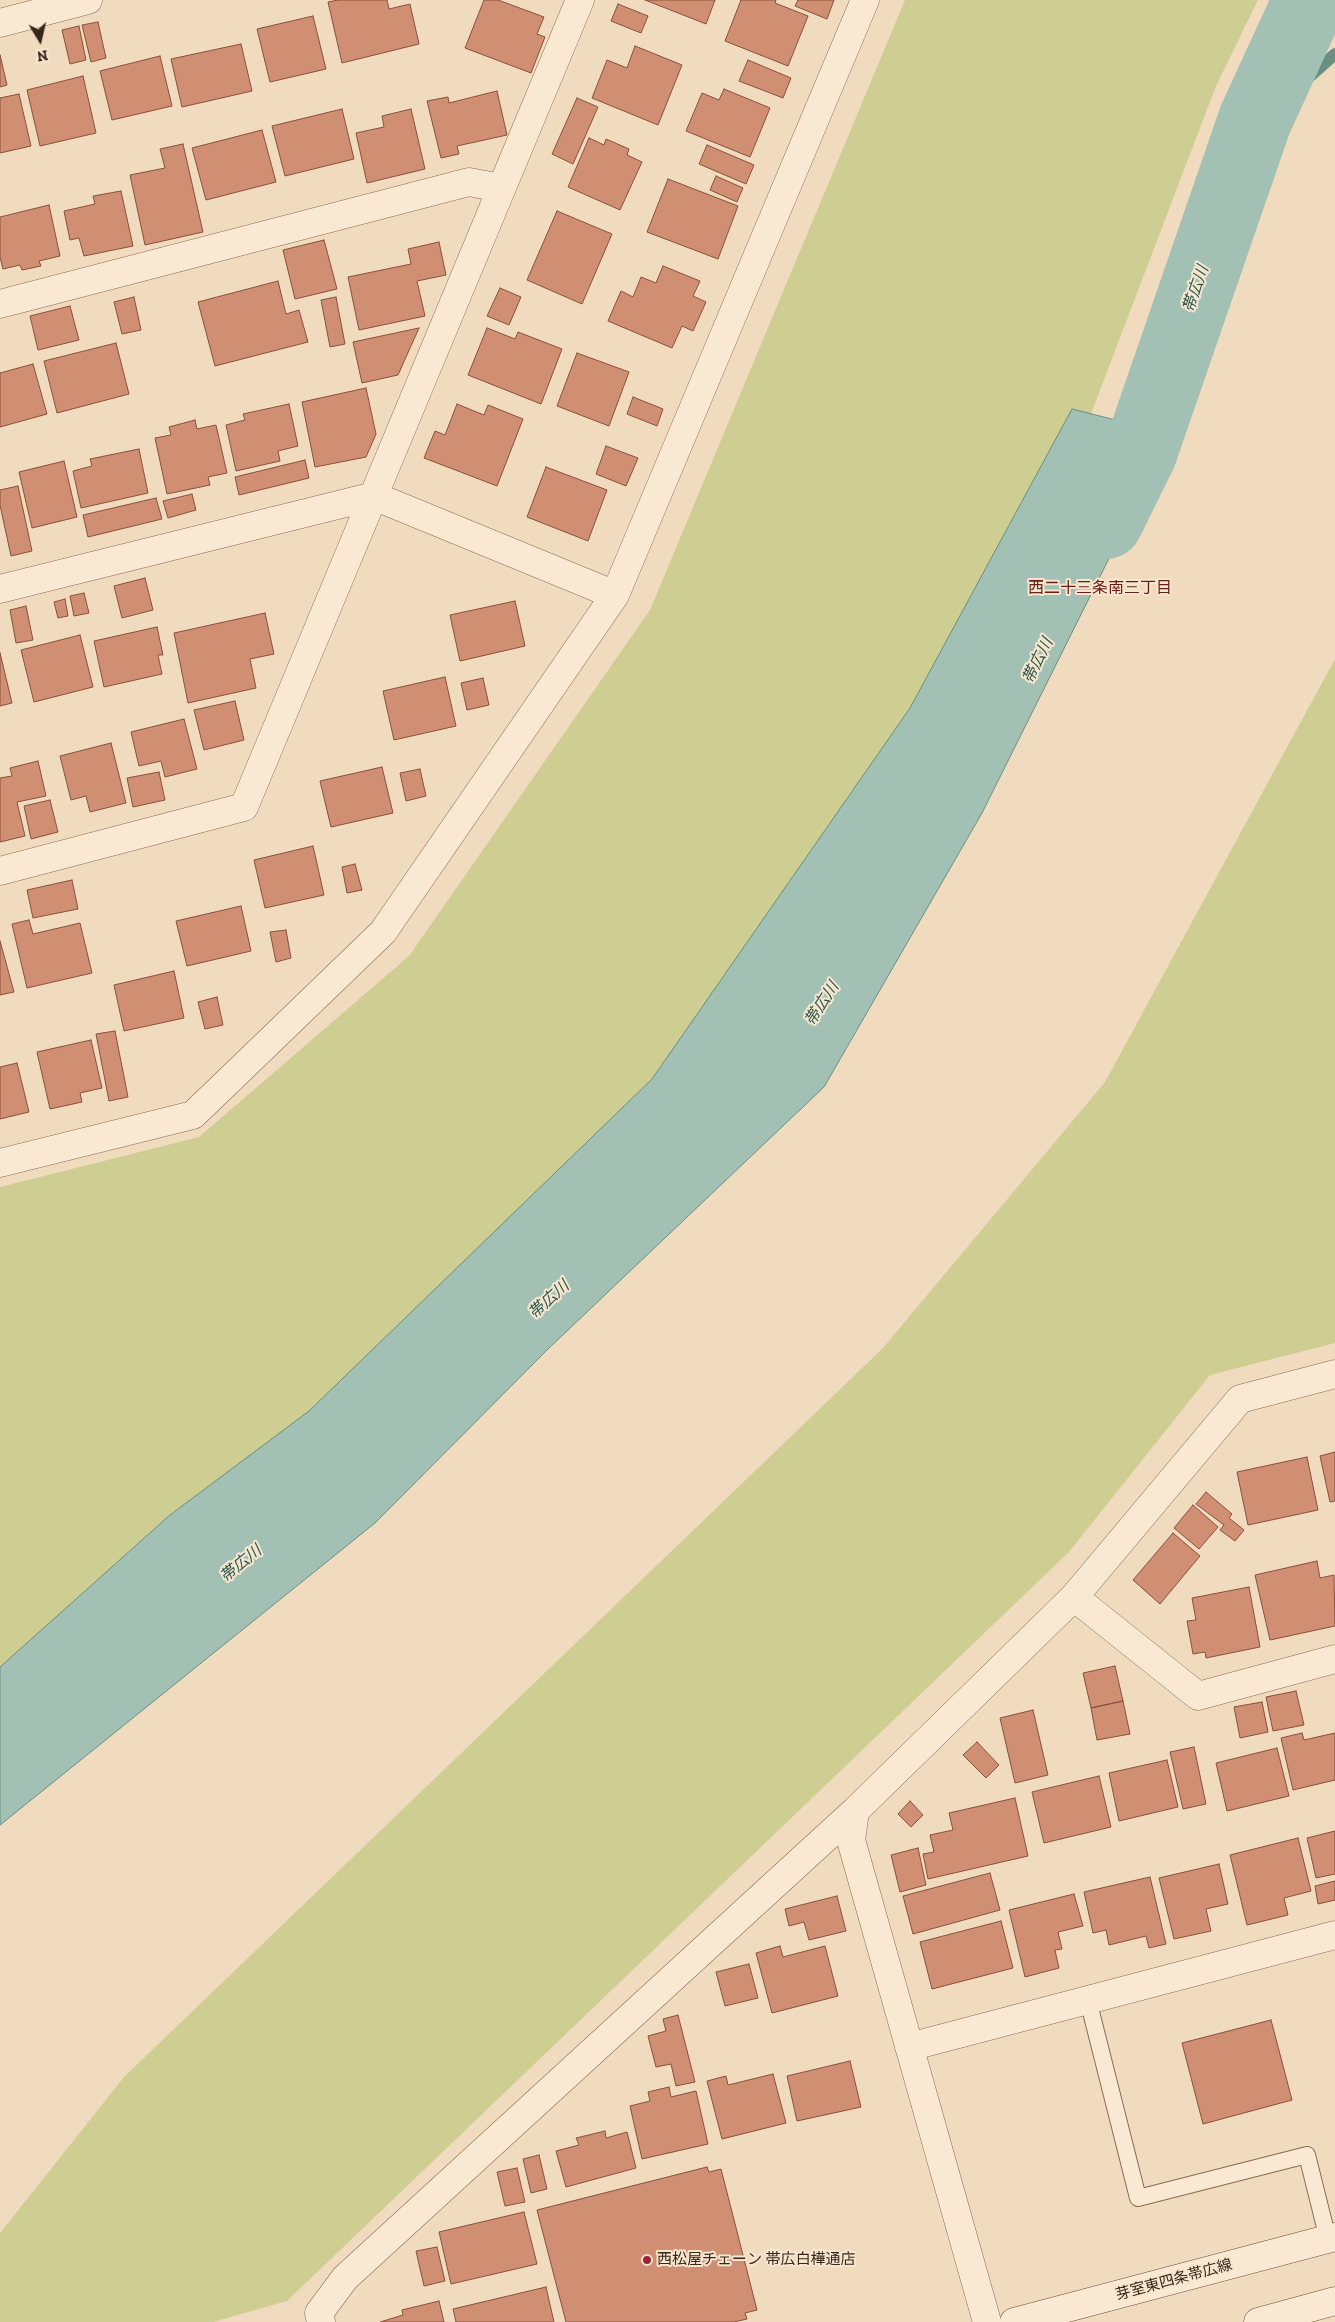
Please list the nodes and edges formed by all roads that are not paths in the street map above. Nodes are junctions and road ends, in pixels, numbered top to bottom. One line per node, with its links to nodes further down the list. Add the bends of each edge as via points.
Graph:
1 (88, 0): 4 (street)
2 (580, 0): 5 (street)
3 (865, 0): 9 (street)
4 (0, 23)
5 (501, 188): 6 (street, via 469,182); 7 (street)
6 (0, 304)
7 (374, 496): 8 (street); 9 (street); 10 (street, via 244,807)
8 (0, 589)
9 (615, 596): 11 (street, via 383,932 193,1114)
10 (0, 871)
11 (0, 1163)
12 (1335, 1374): 13 (street, via 1240,1399)
13 (1074, 1597): 14 (street, via 1198,1696); 15 (street)
14 (1335, 1659)
15 (856, 1811): 18 (street, via 851,1840); 21 (street, via 345,2278 319,2313)
16 (1335, 1935): 17 (street)
17 (1088, 2000): 18 (street); 19 (lane, via 1138,2198 1307,2155)
18 (909, 2047): 22 (street)
19 (1332, 2238): 23 (street, 芽室東四条帯広線)
20 (1335, 2302): 24 (street)
21 (321, 2322)
22 (987, 2322)
23 (1014, 2322)
24 (1258, 2322)

